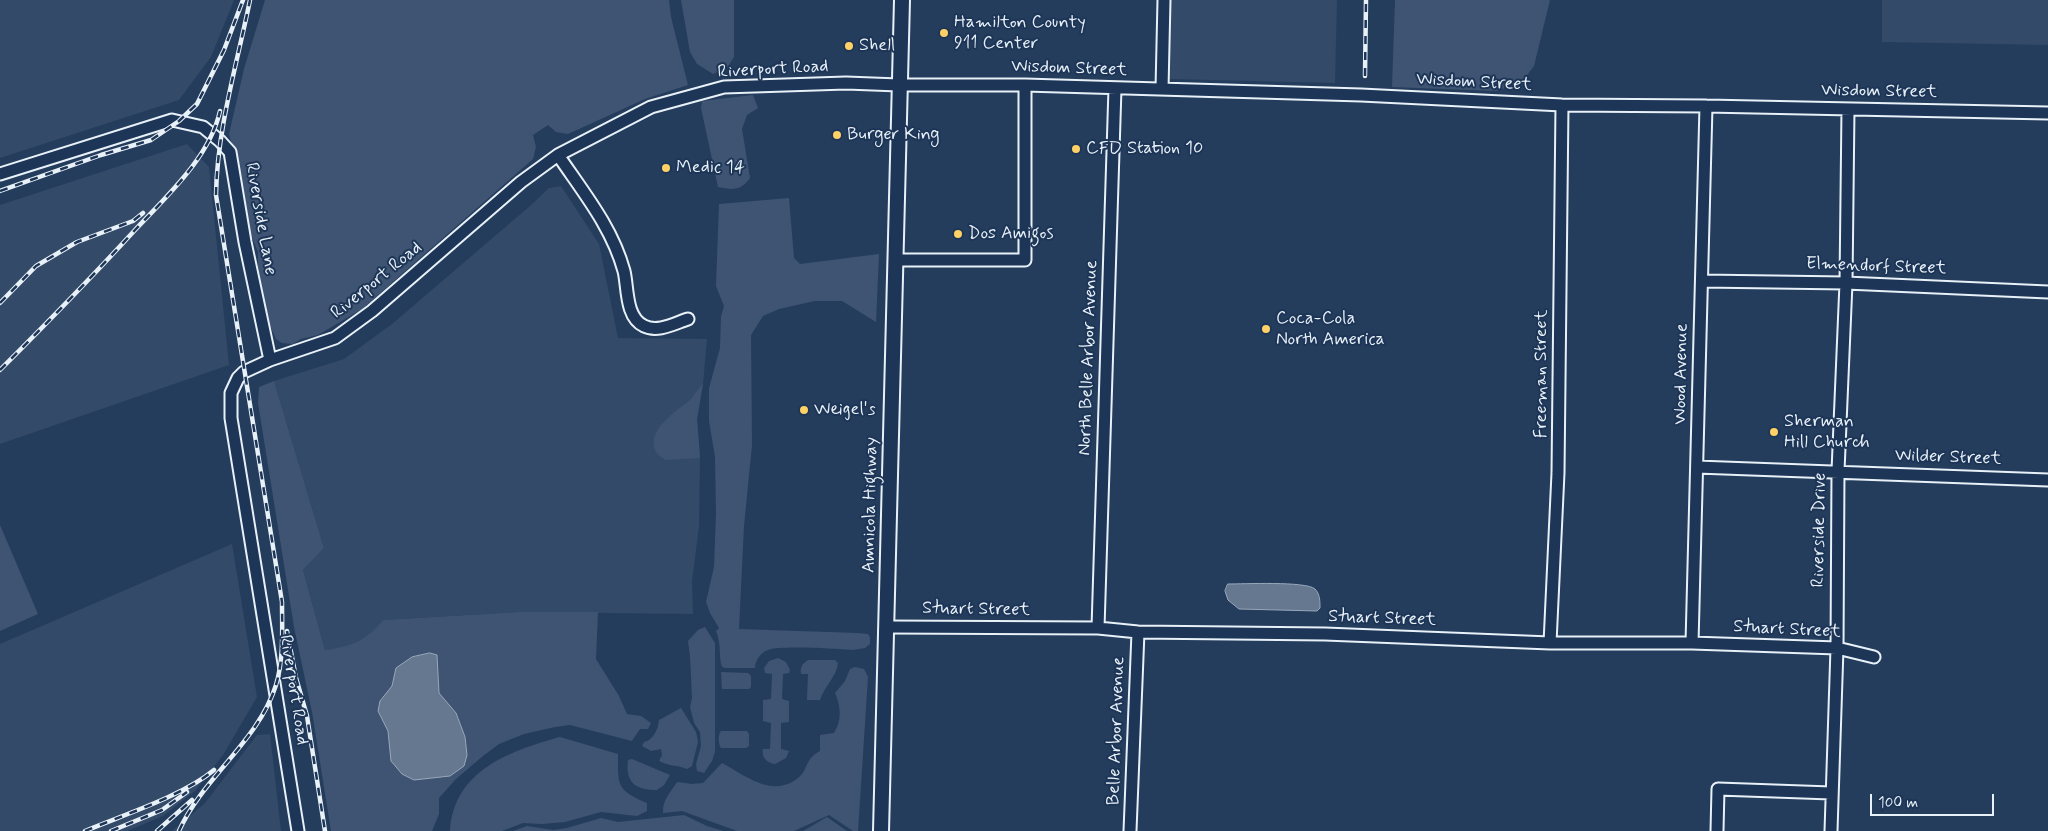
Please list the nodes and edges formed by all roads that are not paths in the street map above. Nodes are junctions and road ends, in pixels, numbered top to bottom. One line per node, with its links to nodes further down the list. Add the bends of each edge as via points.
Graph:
1 (902, 0): 4 (main road, Amnicola Highway)
2 (1164, 0): 6 (street)
3 (1026, 84): 4 (street, Wisdom Street); 5 (street, Wisdom Street); 13 (street, via 1025,260)
4 (899, 86): 11 (street, Riverport Road, via 846,83 724,87 651,107); 13 (main road, Amnicola Highway)
5 (1115, 88): 6 (street, Wisdom Street); 23 (street, North Belle Arbor Avenue)
6 (1162, 89): 7 (street, Wisdom Street)
7 (1562, 105): 8 (street, Wisdom Street); 25 (street, Freeman Street, via 1558,473)
8 (1706, 106): 9 (street, Wisdom Street); 14 (street, Wood Avenue)
9 (1848, 108): 10 (street, Wisdom Street); 15 (street, Riverside Drive)
10 (2048, 113)
11 (558, 155): 17 (street, via 607,227 624,270 631,313 643,326 659,328); 18 (street, Riverport Road, via 521,182 372,311 335,338)
12 (0, 174): 18 (street, Riverside Lane, via 172,120 203,127 230,152)
13 (894, 260): 22 (main road, Amnicola Highway)
14 (1702, 281): 15 (street, Elmendorf Street); 19 (street, Wood Avenue)
15 (1846, 283): 16 (street, Elmendorf Street); 20 (street, Riverside Drive)
16 (2048, 292)
17 (688, 318)
18 (270, 360): 30 (street, Riverport Road, via 238,378 231,393 231,418)
19 (1698, 467): 20 (street, Wilder Street); 26 (street, Wood Avenue)
20 (1838, 471): 21 (street, Wilder Street); 27 (street, Riverside Drive)
21 (2048, 480)
22 (887, 626): 23 (street, Stuart Street); 31 (main road, Amnicola Highway)
23 (1098, 628): 24 (street, Stuart Street)
24 (1138, 632): 25 (street, Stuart Street, via 1325,634); 32 (street, Belle Arbor Avenue)
25 (1550, 643): 26 (street, Stuart Street)
26 (1692, 643): 27 (street, Stuart Street)
27 (1837, 648): 28 (street, Stuart Street); 29 (street, Riverside Drive)
28 (1874, 657)
29 (1831, 793): 33 (street, via 1718,789); 34 (street, Riverside Drive)
30 (298, 831)
31 (881, 831)
32 (1130, 831)
33 (1717, 831)
34 (1831, 831)

